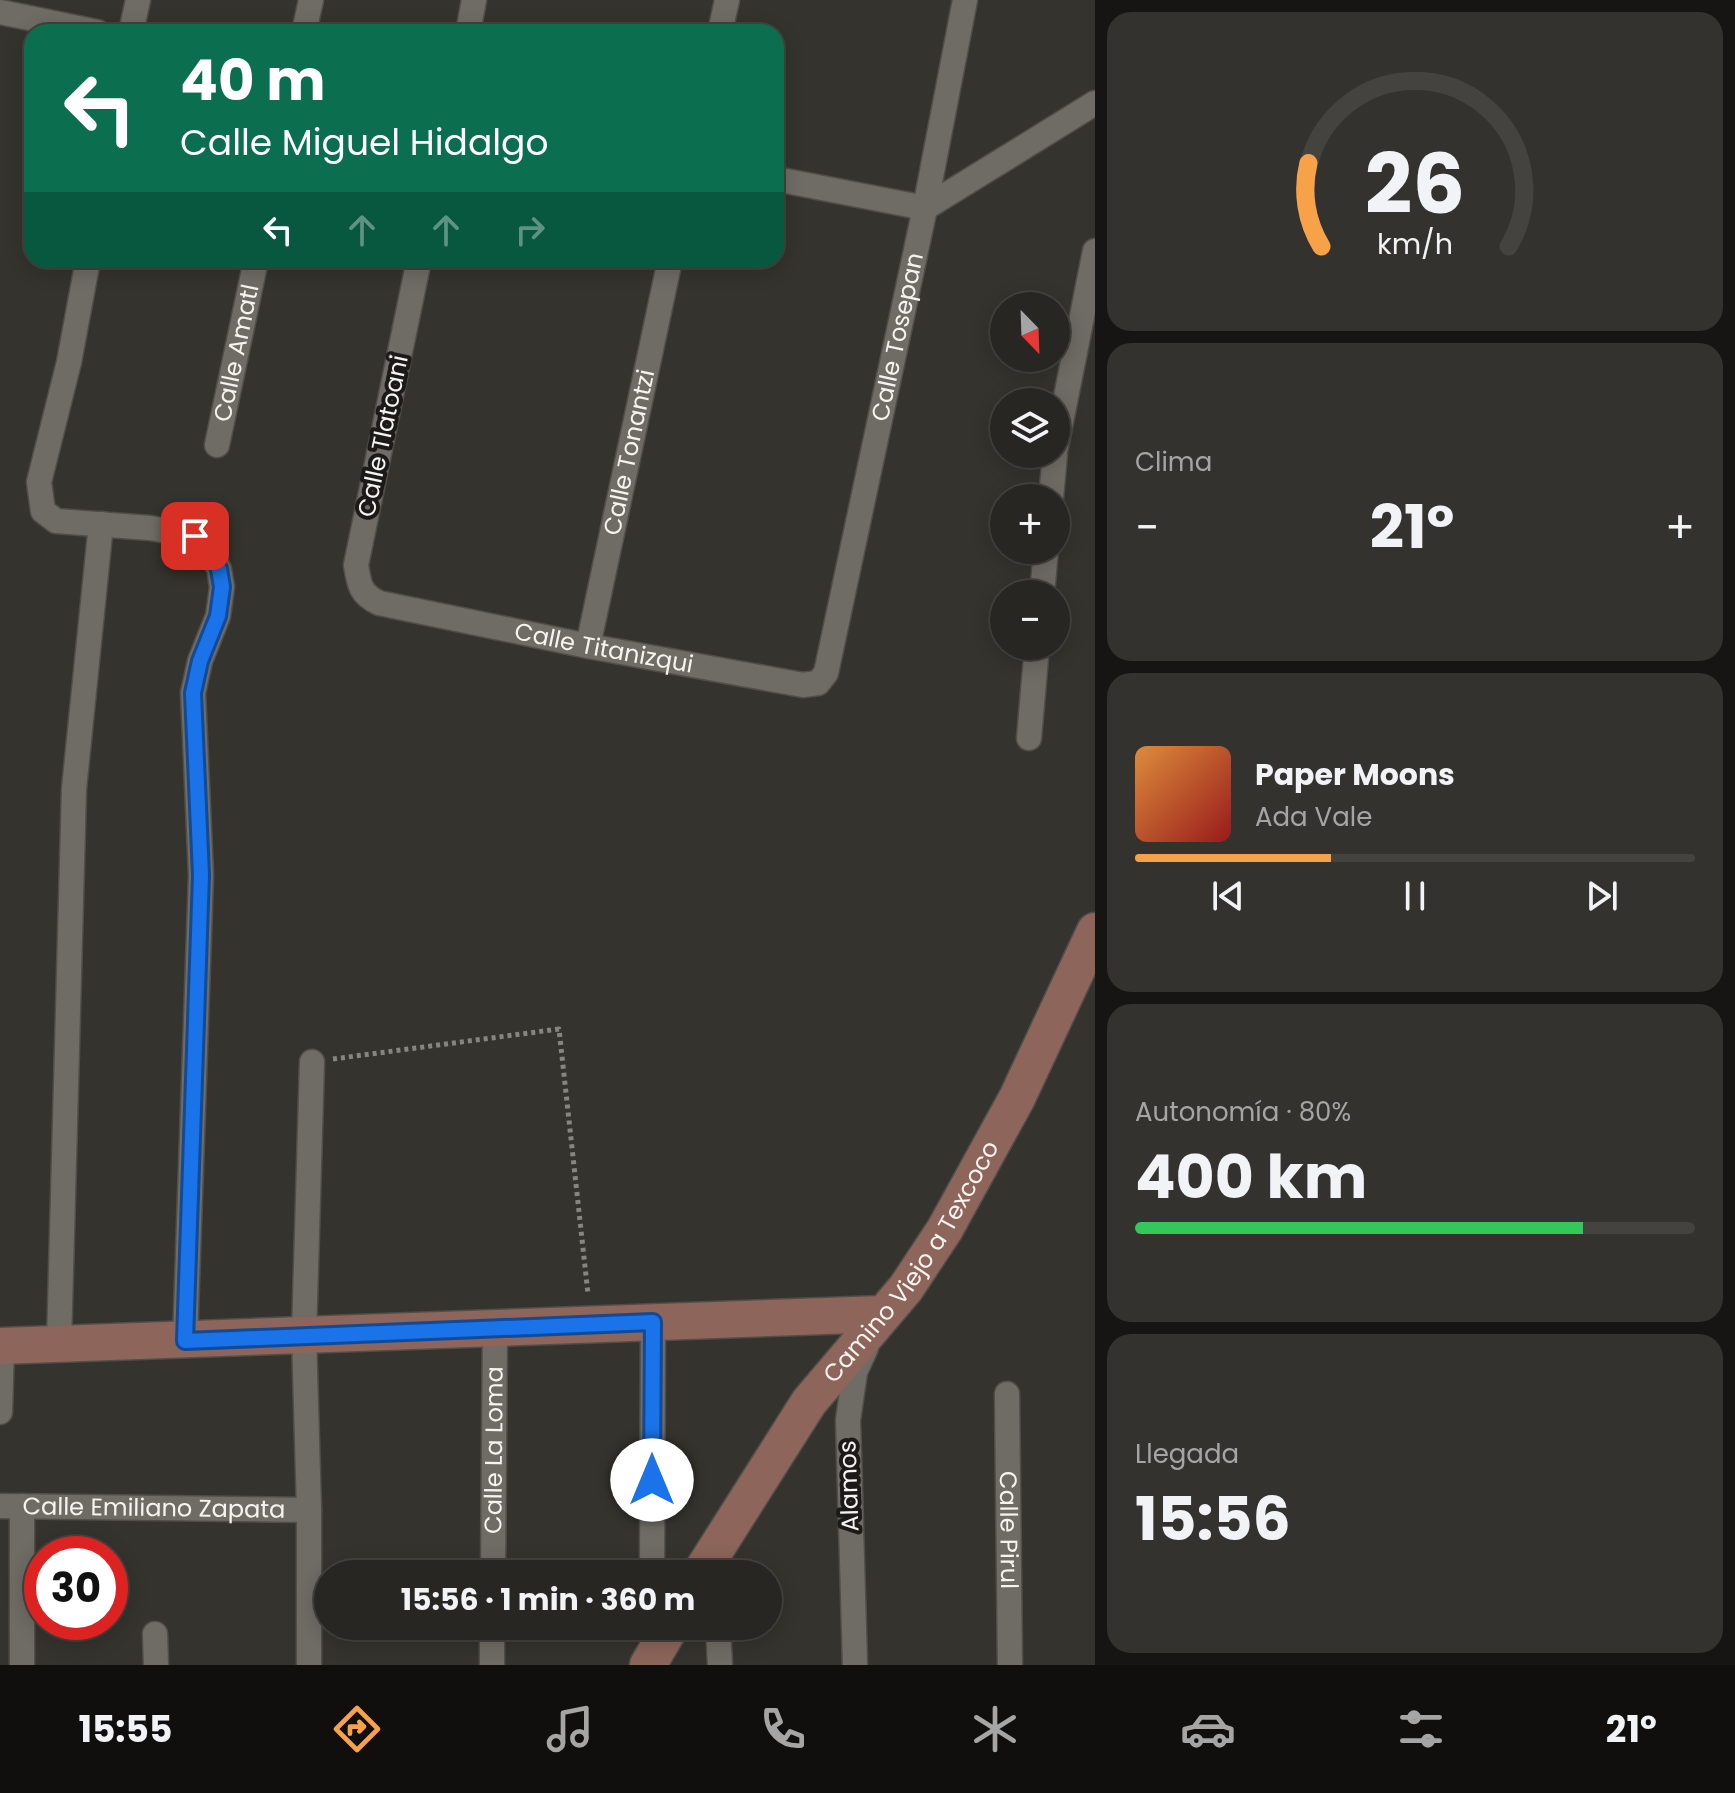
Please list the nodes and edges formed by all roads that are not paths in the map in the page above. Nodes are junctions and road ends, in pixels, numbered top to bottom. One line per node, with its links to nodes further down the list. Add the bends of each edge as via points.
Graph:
1 (138, 0): 8 (street)
2 (311, 0): 9 (street)
3 (474, 0): 10 (street)
4 (727, 0): 11 (street)
5 (965, 0): 14 (street, Calle Tosepan)
6 (0, 12): 7 (street)
7 (58, 24)
8 (133, 24)
9 (306, 24)
10 (470, 24)
11 (722, 24)
12 (1095, 103): 14 (street)
13 (784, 181): 14 (street)
14 (925, 208): 26 (street, Calle Tosepan)
15 (1095, 251): 20 (street)
16 (87, 268): 22 (street, via 39,482 43,511 56,521)
17 (254, 268): 21 (street, Calle Amatl)
18 (417, 268): 23 (street, Calle Tlatoani, via 356,565 366,597)
19 (668, 268): 24 (street, Calle Tonantzi)
20 (1068, 388)
21 (217, 445)
22 (101, 524): 34 (street, via 195,536 215,561 222,587 193,693 201,875); 35 (street, via 74,789)
23 (379, 603): 24 (street, Calle Titanizqui)
24 (588, 646): 26 (street, Calle Titanizqui, via 803,685 818,683)
25 (1036, 660): 27 (street)
26 (826, 673)
27 (1029, 738)
28 (1095, 931): 30 (main road, Camino Viejo a Texcoco, via 1017,1098 945,1229)
29 (312, 1062): 33 (street)
30 (882, 1314): 31 (main road); 43 (main road, Camino Viejo a Texcoco, via 809,1402); 52 (street, Alamos, via 855,1372 848,1420)
31 (653, 1322): 32 (main road); 42 (street)
32 (495, 1328): 33 (main road); 41 (street, Calle La Loma)
33 (304, 1335): 34 (main road); 40 (street)
34 (185, 1341): 35 (main road)
35 (59, 1344): 36 (main road)
36 (1, 1346): 38 (street)
37 (1007, 1394): 53 (street, Calle Pirul)
38 (0, 1412)
39 (11, 1506): 40 (street, Calle Emiliano Zapata); 47 (street)
40 (309, 1510): 49 (street)
41 (493, 1560)
42 (652, 1560)
43 (713, 1560)
44 (155, 1634): 48 (street)
45 (492, 1640): 50 (street)
46 (719, 1640): 51 (street)
47 (15, 1664)
48 (156, 1665)
49 (309, 1665)
50 (492, 1665)
51 (720, 1665)
52 (855, 1665)
53 (1010, 1665)

